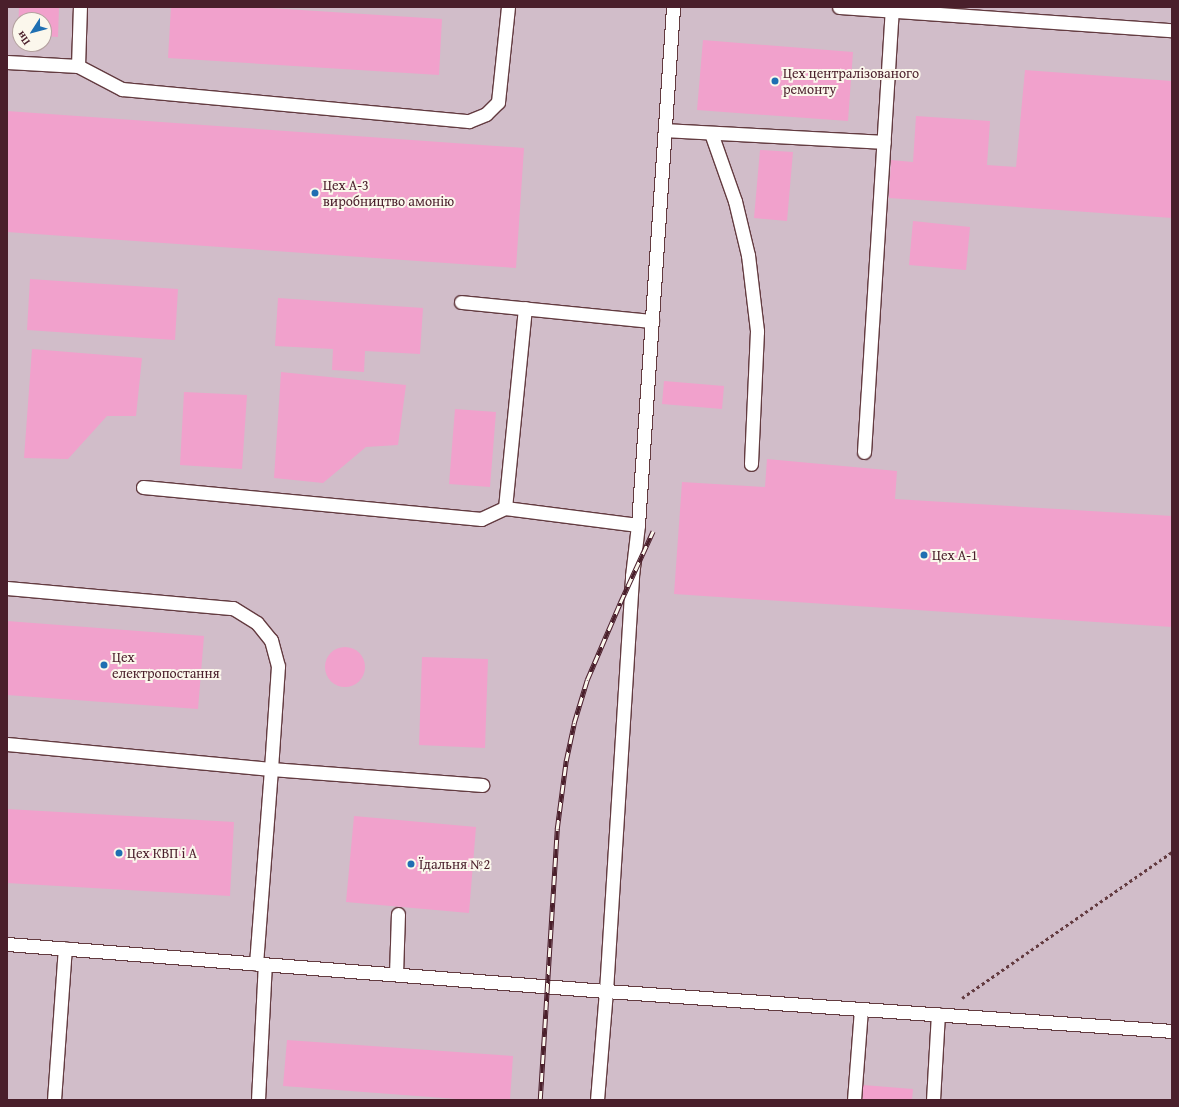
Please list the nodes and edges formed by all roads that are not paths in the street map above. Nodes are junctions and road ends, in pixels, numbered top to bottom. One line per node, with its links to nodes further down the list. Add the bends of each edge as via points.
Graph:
1 (80, 7): 8 (lane)
2 (508, 7): 8 (lane, via 498,102 486,114 469,121 122,89)
3 (674, 7): 9 (lane)
4 (839, 7): 5 (lane)
5 (892, 11): 6 (lane); 11 (lane)
6 (1172, 30)
7 (7, 62): 8 (lane)
8 (78, 66)
9 (665, 130): 10 (lane); 14 (lane)
10 (711, 133): 11 (lane); 16 (lane, via 735,202 746,248 756,323)
11 (884, 142): 15 (lane)
12 (461, 302): 13 (lane)
13 (525, 308): 14 (lane); 18 (lane)
14 (652, 320): 19 (lane)
15 (864, 452)
16 (751, 464)
17 (143, 486): 18 (lane, via 481,519)
18 (505, 508): 19 (lane)
19 (638, 524): 29 (lane, via 632,576)
20 (7, 588): 22 (lane, via 233,608 257,623 271,640 278,666)
21 (7, 744): 22 (lane)
22 (271, 769): 23 (lane); 27 (lane)
23 (482, 785)
24 (398, 914): 28 (lane)
25 (7, 944): 26 (lane)
26 (65, 948): 27 (lane); 33 (lane)
27 (260, 963): 28 (lane); 34 (lane)
28 (396, 974): 29 (lane)
29 (606, 991): 30 (lane); 35 (lane)
30 (861, 1009): 31 (lane); 36 (lane)
31 (938, 1014): 32 (lane); 37 (lane)
32 (1172, 1031)
33 (54, 1100)
34 (258, 1100)
35 (598, 1100)
36 (854, 1100)
37 (933, 1100)

